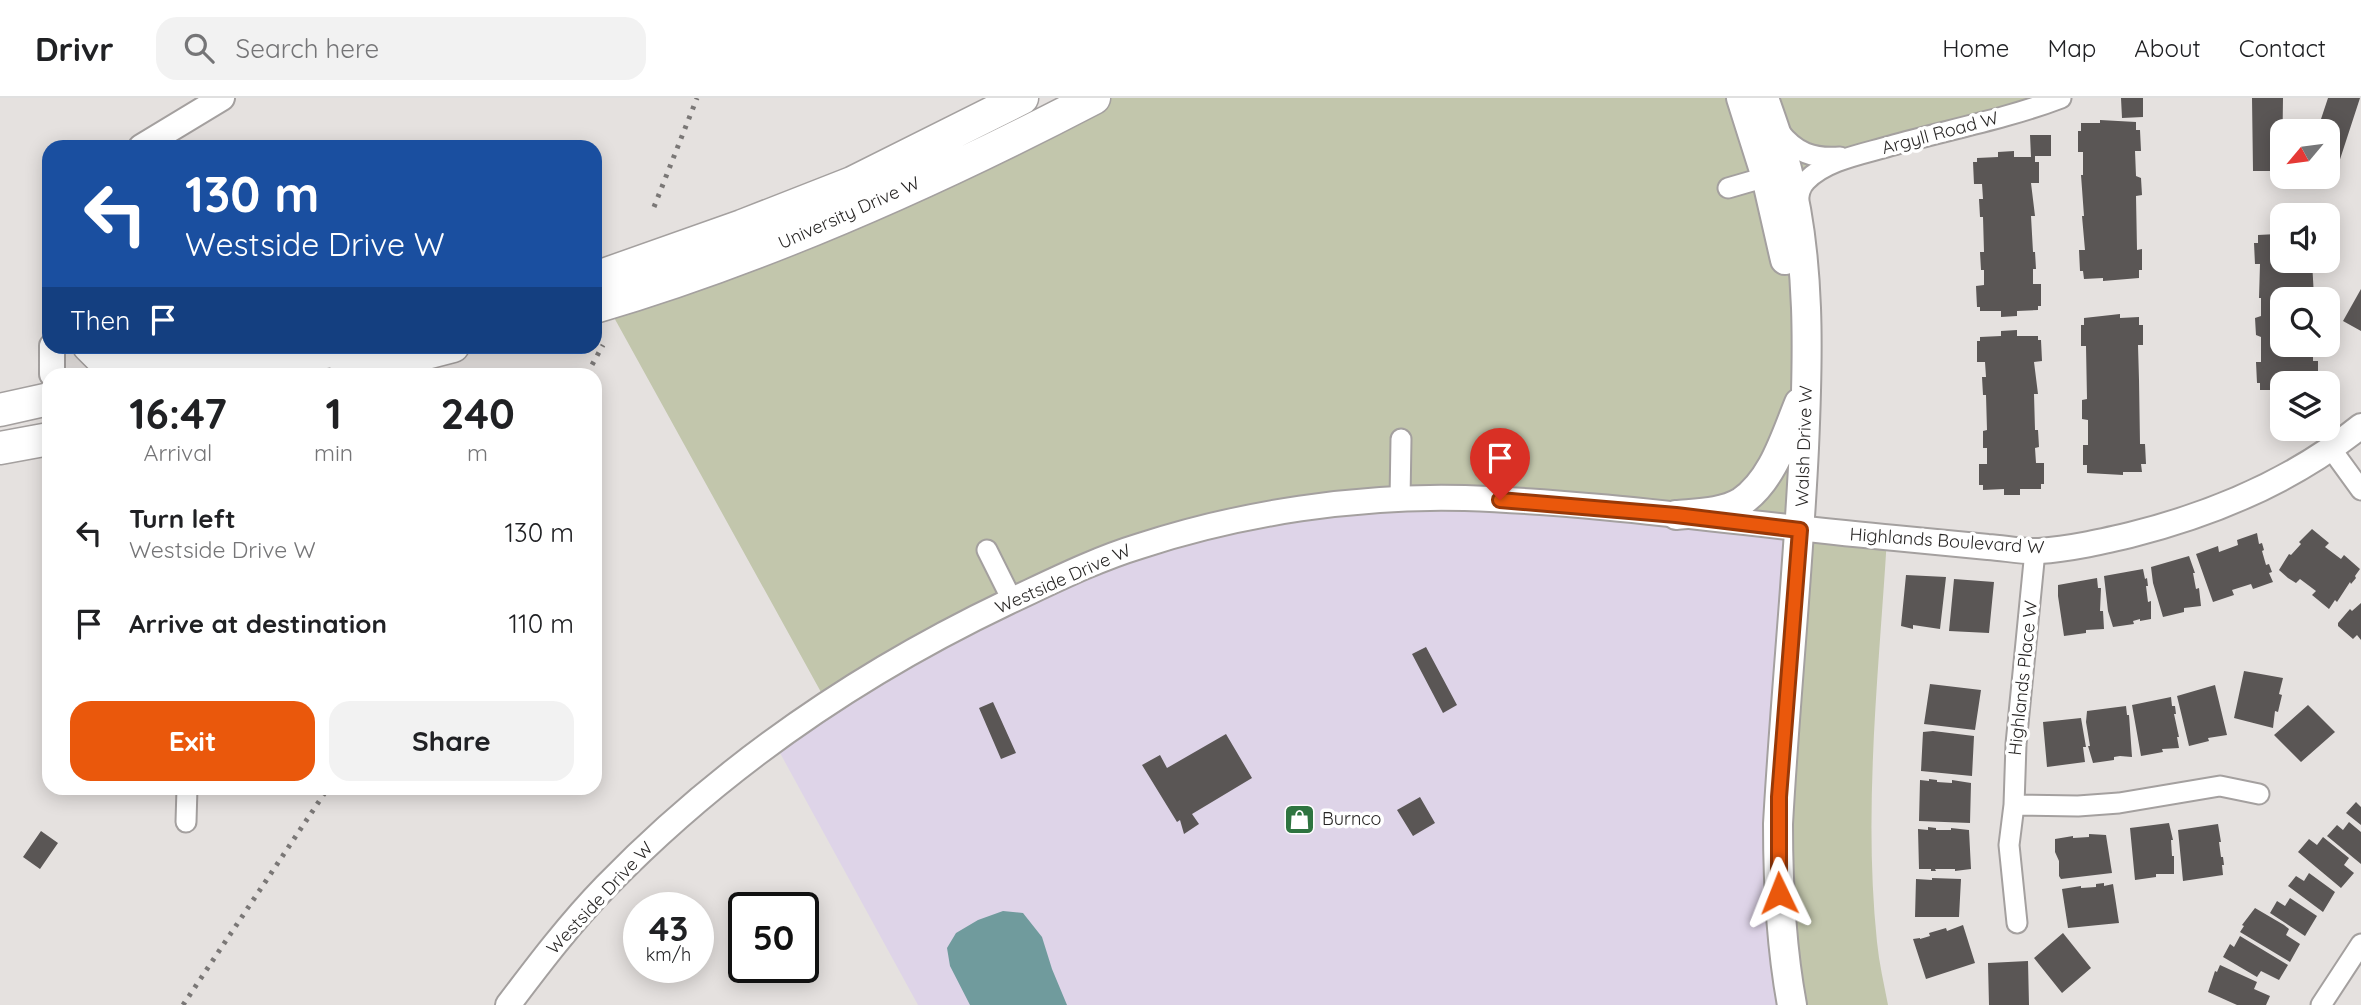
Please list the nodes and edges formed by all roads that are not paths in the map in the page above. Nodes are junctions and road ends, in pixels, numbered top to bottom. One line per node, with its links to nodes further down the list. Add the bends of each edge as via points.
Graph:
1 (222, 98): 7 (street)
2 (1023, 98): 12 (main road, University Drive W, via 852,183)
3 (1094, 98): 13 (main road, University Drive W, via 995,148 768,248)
4 (1741, 98): 9 (main road, Walsh Drive W)
5 (2061, 98): 8 (street, Argyll Road W)
6 (1767, 109): 8 (street, via 1792,147 1803,153 1827,158); 11 (main road, Walsh Drive W, via 1787,169)
7 (153, 140)
8 (1859, 155): 11 (street, via 1806,180 1800,188)
9 (1766, 177): 10 (street); 14 (main road, Walsh Drive W)
10 (1728, 188)
11 (1798, 229): 14 (main road, Walsh Drive W)
12 (602, 276)
13 (602, 305)
14 (1806, 348): 23 (main road, Walsh Drive W)
15 (97, 354): 19 (main road, via 106,363)
16 (317, 354): 18 (main road)
17 (422, 354): 22 (main road)
18 (254, 367): 20 (main road); 21 (main road)
19 (126, 368)
20 (214, 368)
21 (247, 368)
22 (368, 368)
23 (1807, 384): 33 (main road, via 1762,482 1740,502 1716,511); 34 (main road, Walsh Drive W)
24 (42, 401): 25 (main road)
25 (0, 410)
26 (2361, 426): 30 (street, Highlands Boulevard W)
27 (1401, 439): 32 (street)
28 (42, 440): 29 (main road)
29 (0, 447)
30 (2332, 450): 31 (street); 36 (street, Highlands Boulevard W, via 2195,518 2090,545)
31 (2361, 490)
32 (1400, 500): 33 (street, Westside Drive W, via 1485,499); 37 (street, Westside Drive W, via 1336,504 1200,530 1139,546)
33 (1676, 515): 34 (street, Westside Drive W)
34 (1800, 530): 36 (street, Highlands Boulevard W); 45 (main road, Walsh Drive W, via 1778,824 1782,932)
35 (987, 550): 37 (street)
36 (2035, 551): 40 (street, Highlands Place W)
37 (1012, 600): 44 (street, Westside Drive W, via 888,665 816,711 715,786 606,887 557,940)
38 (2259, 794): 40 (street, via 2220,786 2119,803)
39 (187, 795): 41 (street)
40 (2014, 805): 42 (street, Highlands Place W, via 2009,845)
41 (186, 822)
42 (2017, 923)
43 (2361, 944): 46 (street)
44 (508, 1005)
45 (1792, 1005)
46 (2321, 1005)

